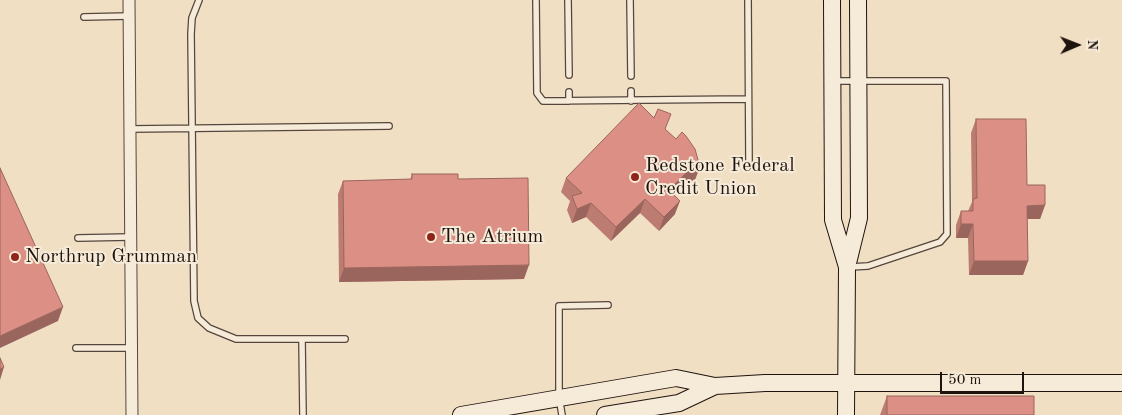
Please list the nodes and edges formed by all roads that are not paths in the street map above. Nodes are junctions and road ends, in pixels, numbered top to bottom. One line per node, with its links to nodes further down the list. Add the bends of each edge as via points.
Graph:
1 (128, 0): 10 (street)
2 (199, 0): 21 (lane, via 191,26)
3 (536, 0): 19 (lane, via 537,93 543,101)
4 (568, 0): 11 (lane)
5 (630, 0): 12 (lane)
6 (748, 0): 17 (lane)
7 (832, 0): 13 (street)
8 (858, 0): 14 (street)
9 (84, 16): 10 (lane)
10 (129, 16): 22 (street)
11 (569, 75)
12 (631, 76)
13 (832, 81): 14 (lane); 26 (street, via 833,220)
14 (859, 82): 26 (street, via 860,218); 26 (lane, via 946,80 947,234 940,242 868,266)
15 (631, 91): 18 (lane)
16 (569, 92): 19 (lane)
17 (748, 99): 18 (lane); 23 (lane)
18 (631, 100): 19 (lane)
19 (569, 101)
20 (389, 126): 21 (lane)
21 (192, 128): 22 (lane); 29 (lane, via 194,301 198,318 209,328 236,339)
22 (130, 129): 24 (street)
23 (749, 162)
24 (130, 237): 25 (lane); 31 (street)
25 (78, 238)
26 (848, 267): 32 (street)
27 (608, 305): 35 (lane, via 559,306)
28 (345, 339): 29 (lane)
29 (302, 340): 38 (lane)
30 (76, 348): 31 (lane)
31 (132, 348): 37 (street)
32 (846, 383): 33 (street); 34 (street, via 765,382); 42 (street)
33 (1122, 383)
34 (715, 386): 35 (street, via 676,378); 36 (street, via 679,403)
35 (560, 397): 39 (street); 40 (lane)
36 (634, 413): 41 (street)
37 (132, 415)
38 (303, 415)
39 (462, 415)
40 (562, 415)
41 (604, 415)
42 (846, 415)

